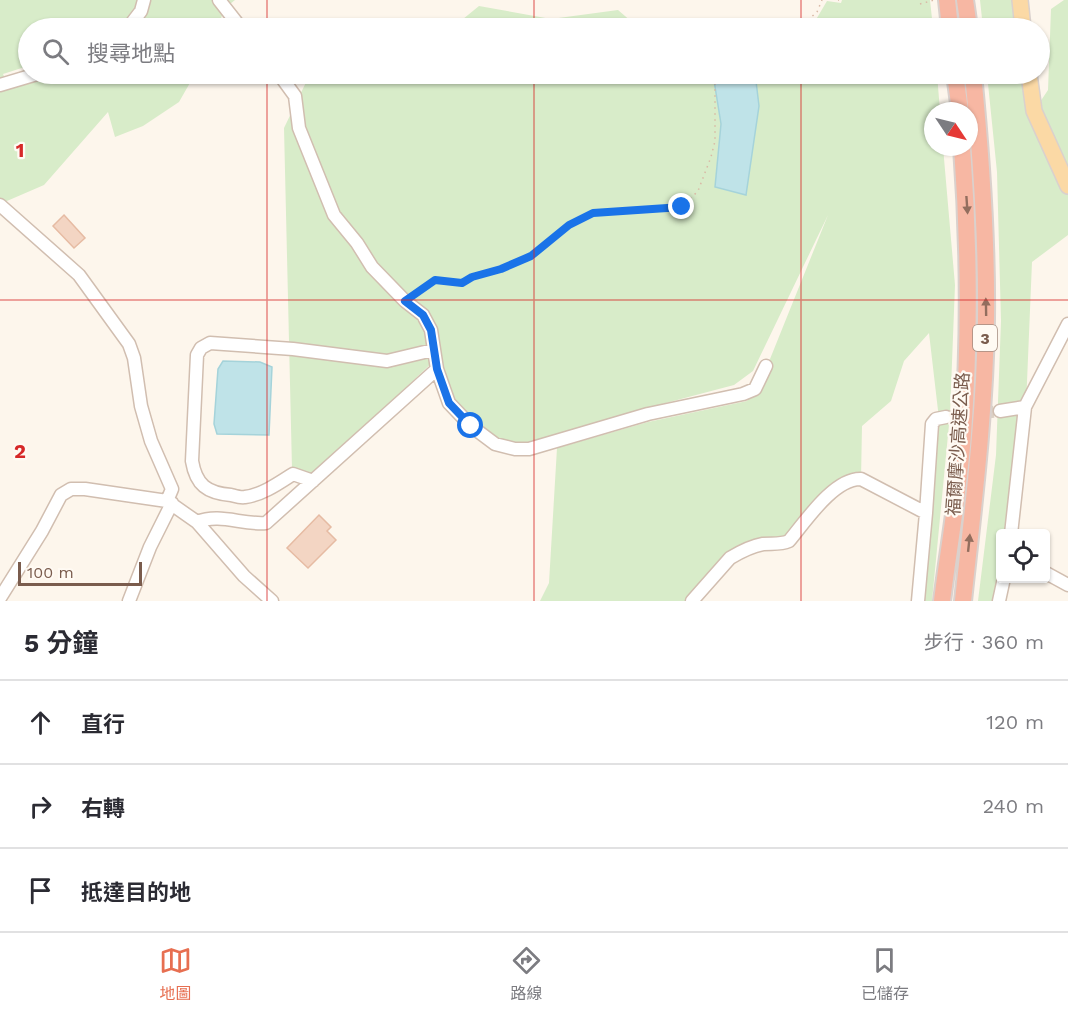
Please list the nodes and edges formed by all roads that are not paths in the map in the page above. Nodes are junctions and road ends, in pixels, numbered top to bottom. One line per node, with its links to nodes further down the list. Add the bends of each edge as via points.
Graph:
1 (144, 0): 6 (street)
2 (219, 0): 7 (street)
3 (947, 0): 8 (highway)
4 (965, 0): 9 (highway)
5 (1020, 0): 10 (main road)
6 (136, 18)
7 (233, 18)
8 (949, 18)
9 (968, 18)
10 (1022, 18)
11 (18, 80): 16 (street)
12 (286, 84): 22 (street, via 295,96 299,128 334,215 372,267 423,315 431,330)
13 (956, 84): 17 (highway)
14 (974, 84): 42 (highway, 福爾摩沙高速公路 / 3, one-way to 14, via 978,459 986,321 985,232)
15 (1030, 84): 19 (main road, via 1034,111)
16 (0, 85)
17 (959, 102)
18 (963, 156): 41 (highway, 福爾摩沙高速公路 / 3, one-way to 41, via 968,218 963,435)
19 (1068, 186)
20 (0, 205): 29 (street, via 79,275 129,344 151,441 172,489)
21 (1068, 324): 25 (street)
22 (433, 350): 24 (street); 28 (street, via 387,361 210,343 201,348 197,355 192,461 194,475 201,485 218,494 245,497 273,487 292,474)
23 (766, 366): 24 (street, via 755,389 743,394 515,449 495,444 471,426 449,403)
24 (437, 369): 28 (street)
25 (1025, 407): 26 (street); 32 (street)
26 (1000, 411)
27 (946, 417): 30 (street, via 932,424)
28 (313, 481): 31 (street, via 266,523 212,517)
29 (170, 502): 31 (street); 36 (street, via 71,489 61,495); 37 (street)
30 (926, 513): 39 (street, via 861,479 846,481 835,488 789,541 762,544 738,553); 40 (street)
31 (197, 522): 38 (street, via 244,576)
32 (1012, 529)
33 (1050, 575): 35 (street)
34 (1003, 583): 43 (street)
35 (1068, 585)
36 (0, 598)
37 (129, 601)
38 (272, 601)
39 (692, 601)
40 (918, 601)
41 (942, 601)
42 (963, 601)
43 (999, 601)

